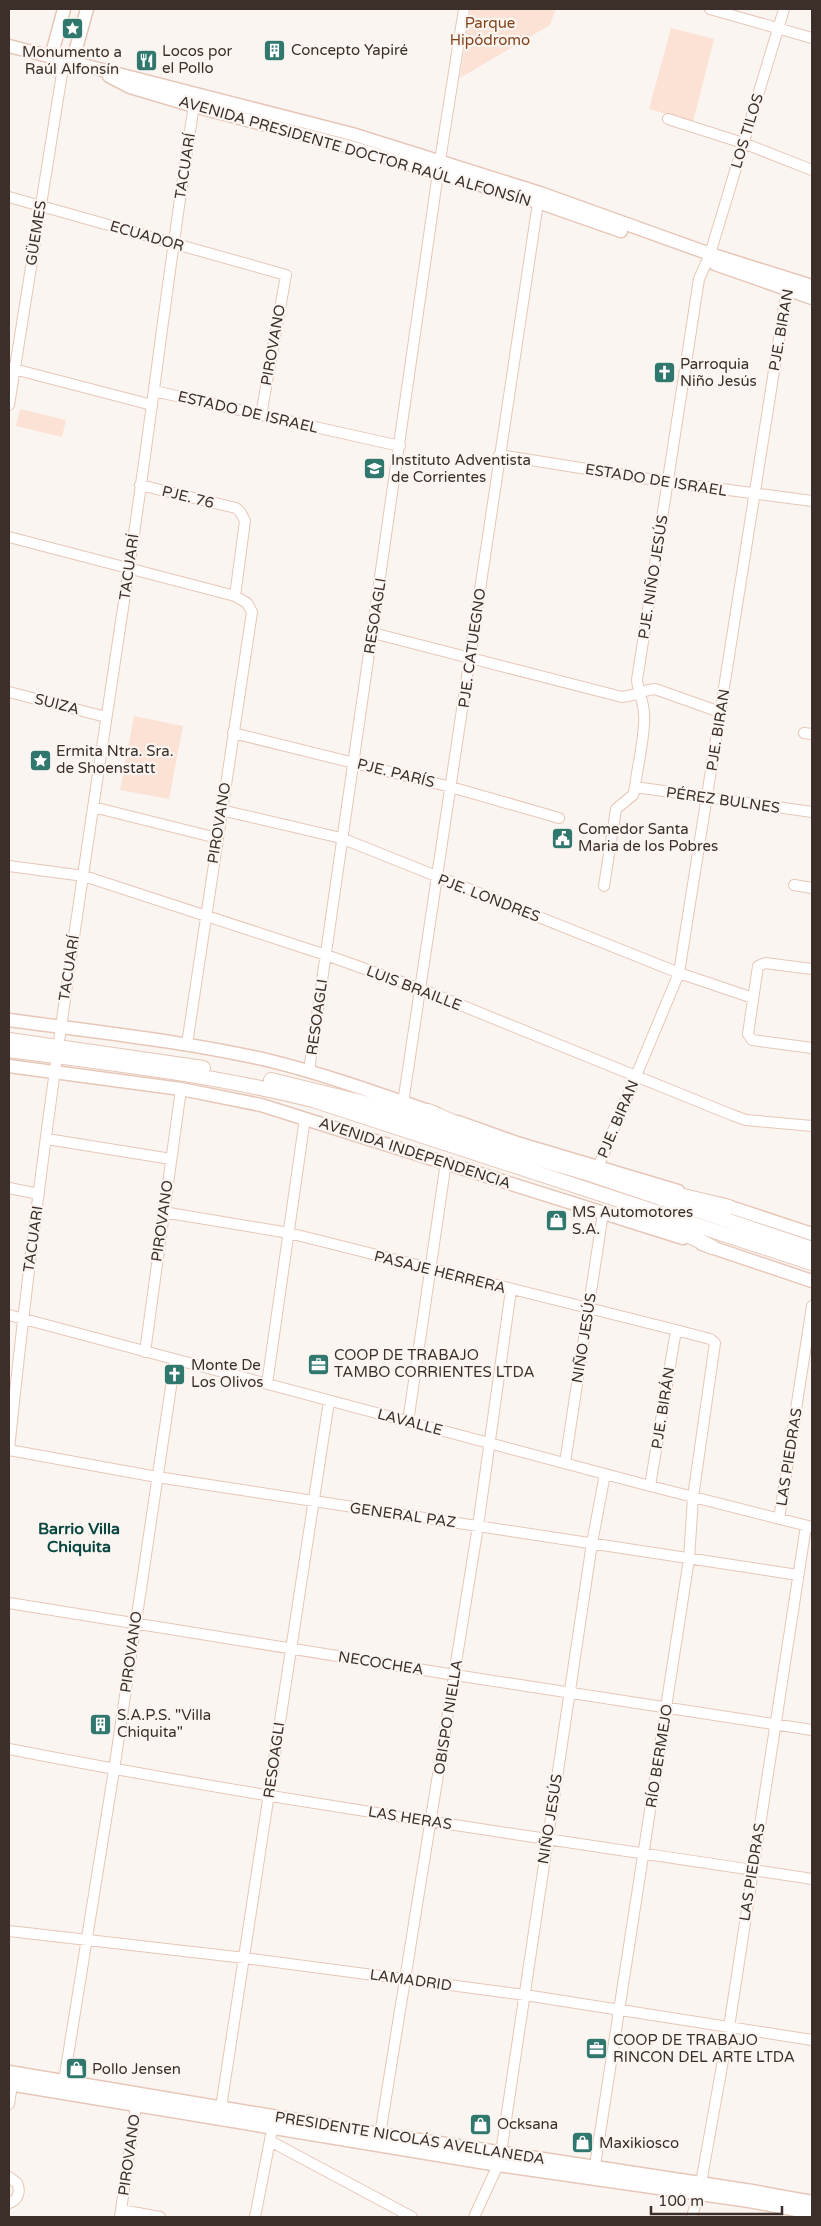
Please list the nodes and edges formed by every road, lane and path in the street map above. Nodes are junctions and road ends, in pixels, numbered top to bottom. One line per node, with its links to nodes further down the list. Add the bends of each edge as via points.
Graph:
1 (64, 9): 9 (main road)
2 (87, 9): 10 (main road)
3 (464, 9): 14 (street, RESOAGLI)
4 (710, 9): 6 (street)
5 (784, 9): 6 (street, LOS TILOS)
6 (778, 28): 7 (street); 13 (street, LOS TILOS)
7 (812, 38)
8 (9, 46): 9 (main road, AVENIDA PRESIDENTE DOCTOR RAÚL ALFONSÍN)
9 (51, 57): 10 (main road, AVENIDA PRESIDENTE DOCTOR RAÚL ALFONSÍN)
10 (68, 62): 11 (main road, AVENIDA PRESIDENTE DOCTOR RAÚL ALFONSÍN, via 98,70 130,87); 18 (street, GÜEMES)
11 (195, 100): 14 (main road, AVENIDA PRESIDENTE DOCTOR RAÚL ALFONSÍN, via 328,140); 19 (street, TACUARÍ)
12 (668, 119): 13 (street)
13 (742, 143): 15 (street); 20 (street, LOS TILOS)
14 (439, 167): 17 (main road, AVENIDA PRESIDENTE DOCTOR RAÚL ALFONSÍN); 30 (street, RESOAGLI)
15 (812, 170)
16 (9, 197): 18 (street, ECUADOR)
17 (539, 197): 20 (main road, AVENIDA PRESIDENTE DOCTOR RAÚL ALFONSÍN); 31 (street, PJE. CATUEGNO)
18 (40, 205): 19 (street, ECUADOR); 25 (street, GÜEMES)
19 (173, 244): 21 (street, ECUADOR); 26 (street, TACUARÍ)
20 (709, 257): 22 (main road, AVENIDA PRESIDENTE DOCTOR RAÚL ALFONSÍN); 32 (street, PJE. NIÑO JESÚS, via 699,279)
21 (286, 275): 29 (street, PIROVANO)
22 (788, 284): 23 (main road, AVENIDA PRESIDENTE DOCTOR RAÚL ALFONSÍN); 24 (main road, AVENIDA PRESIDENTE DOCTOR RAÚL ALFONSÍN); 34 (street, PJE. BIRAN)
23 (812, 286)
24 (812, 298)
25 (12, 368): 27 (street, GÜEMES); 28 (street)
26 (154, 391): 28 (street, TACUARÍ); 29 (street, ESTADO DE ISRAEL)
27 (9, 404)
28 (152, 405): 33 (street, TACUARÍ)
29 (261, 415): 30 (street, ESTADO DE ISRAEL)
30 (400, 446): 39 (street, RESOAGLI)
31 (500, 455): 32 (street, ESTADO DE ISRAEL); 40 (street, PJE. CATUEGNO)
32 (668, 482): 34 (street, ESTADO DE ISRAEL); 42 (street, PJE. NIÑO JESÚS, via 637,680)
33 (140, 485): 37 (street, TACUARÍ); 38 (street, PJE. 76, via 236,508 241,513 245,521)
34 (754, 495): 35 (street, ESTADO DE ISRAEL); 43 (street, PJE. BIRAN)
35 (812, 501)
36 (9, 537): 37 (street)
37 (129, 568): 38 (street); 44 (street, TACUARÍ)
38 (235, 596): 45 (street, PIROVANO, via 247,603 252,612)
39 (373, 633): 40 (street); 46 (street, RESOAGLI)
40 (470, 658): 42 (street, via 622,697); 47 (street, PJE. CATUEGNO)
41 (9, 692): 44 (street, SUIZA)
42 (638, 693): 43 (street, via 655,689); 48 (street, PJE. NIÑO JESÚS, via 645,716)
43 (720, 712): 49 (street, PJE. BIRAN)
44 (106, 717): 50 (street, TACUARÍ)
45 (233, 732): 46 (street, PJE. PARÍS); 51 (street, PIROVANO)
46 (352, 762): 47 (street, PJE. PARÍS); 55 (street, RESOAGLI)
47 (451, 787): 53 (street, PJE. PARÍS); 58 (street, PJE. CATUEGNO)
48 (634, 788): 49 (street, PÉREZ BULNES); 60 (street, via 633,795 616,809)
49 (707, 798): 52 (street, PÉREZ BULNES); 65 (street, PJE. BIRAN)
50 (93, 806): 54 (street); 57 (street, TACUARÍ)
51 (221, 810): 54 (street, PIROVANO); 55 (street, PJE. LONDRES)
52 (812, 812)
53 (559, 818)
54 (217, 838): 62 (street, PIROVANO)
55 (341, 838): 58 (street, PJE. LONDRES); 63 (street, RESOAGLI)
56 (9, 866): 57 (street, LUIS BRAILLE)
57 (84, 876): 62 (street, LUIS BRAILLE); 69 (street, TACUARÍ)
58 (437, 878): 65 (street, PJE. LONDRES); 66 (street, PJE. CATUEGNO)
59 (794, 885): 61 (street)
60 (604, 886)
61 (812, 888)
62 (206, 914): 63 (street, LUIS BRAILLE); 71 (street, PIROVANO)
63 (326, 955): 66 (street, LUIS BRAILLE); 76 (street, RESOAGLI)
64 (812, 969): 67 (street, via 765,963 758,966)
65 (679, 973): 67 (street, PJE. LONDRES); 78 (street, PJE. BIRAN)
66 (421, 990): 78 (street, LUIS BRAILLE); 80 (street, PJE. CATUEGNO)
67 (753, 998): 72 (street, via 748,1034 752,1040)
68 (9, 1020): 69 (main road, AVENIDA INDEPENDENCIA)
69 (60, 1027): 71 (main road, AVENIDA INDEPENDENCIA); 74 (street, TACUARI)
70 (9, 1040): 74 (highway, AVENIDA INDEPENDENCIA)
71 (187, 1044): 76 (main road, AVENIDA INDEPENDENCIA)
72 (812, 1048)
73 (9, 1050): 74 (highway, AVENIDA INDEPENDENCIA)
74 (57, 1051): 77 (street, TACUARI); 85 (highway, AVENIDA INDEPENDENCIA, via 190,1065 296,1085 369,1104); 90 (highway, AVENIDA INDEPENDENCIA, via 236,1082 304,1098)
75 (9, 1066): 77 (main road, AVENIDA INDEPENDENCIA)
76 (309, 1071): 80 (main road, AVENIDA INDEPENDENCIA)
77 (55, 1073): 79 (main road, AVENIDA INDEPENDENCIA); 84 (street, TACUARI)
78 (636, 1076): 83 (street, LUIS BRAILLE, via 746,1120); 88 (street, PJE. BIRAN)
79 (181, 1089): 82 (main road, AVENIDA INDEPENDENCIA); 86 (street, PIROVANO)
80 (403, 1103): 81 (main road, AVENIDA INDEPENDENCIA)
81 (428, 1111): 85 (highway); 88 (main road, AVENIDA INDEPENDENCIA)
82 (305, 1118): 87 (main road, AVENIDA INDEPENDENCIA); 95 (street)
83 (812, 1126)
84 (47, 1140): 86 (street); 91 (street, TACUARI)
85 (515, 1152): 88 (highway, AVENIDA INDEPENDENCIA)
86 (171, 1159): 93 (street, PIROVANO)
87 (446, 1162): 94 (main road, AVENIDA INDEPENDENCIA); 100 (street)
88 (594, 1170): 92 (highway); 98 (highway, AVENIDA INDEPENDENCIA)
89 (9, 1188): 91 (street)
90 (592, 1189): 97 (highway); 99 (highway, AVENIDA INDEPENDENCIA)
91 (39, 1194): 106 (street, TACUARI)
92 (729, 1207): 96 (main road)
93 (163, 1212): 95 (street, PASAJE HERRERA); 109 (street, PIROVANO)
94 (603, 1213): 97 (main road, AVENIDA INDEPENDENCIA); 104 (street, NIÑO JESÚS)
95 (289, 1233): 100 (street, PASAJE HERRERA); 111 (street)
96 (812, 1234)
97 (712, 1247): 101 (main road, AVENIDA INDEPENDENCIA)
98 (812, 1250)
99 (812, 1263)
100 (429, 1270): 102 (street, PASAJE HERRERA); 113 (street)
101 (812, 1281)
102 (511, 1290): 104 (street, PASAJE HERRERA); 114 (street, OBISPO NIELLA)
103 (812, 1306): 122 (street, LAS PIEDRAS)
104 (589, 1308): 107 (street, PASAJE HERRERA); 116 (street, NIÑO JESÚS)
105 (9, 1315): 106 (street, LAVALLE)
106 (22, 1319): 109 (street, LAVALLE); 115 (street, TACUARI)
107 (676, 1330): 108 (street, PASAJE HERRERA); 119 (street, PJE. BIRÁN)
108 (715, 1343): 120 (street, RÍO BERMEJO)
109 (145, 1352): 110 (street, LAVALLE)
110 (175, 1360): 111 (street, LAVALLE); 118 (street, PIROVANO)
111 (267, 1384): 112 (street, LAVALLE)
112 (329, 1401): 113 (street, LAVALLE); 121 (street, RESOAGLI)
113 (408, 1422): 114 (street, LAVALLE)
114 (489, 1444): 116 (street, LAVALLE); 123 (street, OBISPO NIELLA)
115 (9, 1450): 118 (street, GENERAL PAZ)
116 (565, 1464): 117 (street, LAVALLE)
117 (605, 1474): 119 (street, LAVALLE); 125 (street, NIÑO JESÚS)
118 (157, 1477): 121 (street, GENERAL PAZ); 129 (street, PIROVANO)
119 (650, 1486): 120 (street, LAVALLE)
120 (693, 1497): 122 (street, LAVALLE); 126 (street, RÍO BERMEJO)
121 (315, 1502): 123 (street, GENERAL PAZ); 130 (street, RESOAGLI)
122 (779, 1519): 124 (street, LAVALLE)
123 (478, 1526): 125 (street, GENERAL PAZ); 131 (street, OBISPO NIELLA)
124 (809, 1526): 127 (street, LAS PIEDRAS)
125 (592, 1543): 126 (street, GENERAL PAZ); 132 (street, NIÑO JESÚS)
126 (689, 1559): 127 (street, GENERAL PAZ); 133 (street, RÍO BERMEJO)
127 (798, 1575): 134 (street, LAS PIEDRAS)
128 (9, 1603): 129 (street, NECOCHEA)
129 (135, 1624): 130 (street, NECOCHEA); 137 (street, PIROVANO)
130 (291, 1648): 131 (street, NECOCHEA); 138 (street, RESOAGLI)
131 (455, 1675): 132 (street, NECOCHEA); 139 (street, OBISPO NIELLA)
132 (570, 1692): 133 (street, NECOCHEA); 140 (street, NIÑO JESÚS)
133 (667, 1708): 134 (street, NECOCHEA); 141 (street, RÍO BERMEJO)
134 (776, 1724): 135 (street, NECOCHEA); 142 (street, LAS PIEDRAS)
135 (812, 1730)
136 (9, 1749): 137 (street, LAS HERAS)
137 (114, 1770): 138 (street, LAS HERAS); 145 (street, PIROVANO)
138 (269, 1795): 139 (street, LAS HERAS); 146 (street, RESOAGLI)
139 (432, 1822): 140 (street, LAS HERAS); 147 (street, OBISPO NIELLA)
140 (547, 1838): 141 (street, LAS HERAS); 148 (street, NIÑO JESÚS)
141 (643, 1854): 142 (street, LAS HERAS); 149 (street, RÍO BERMEJO)
142 (752, 1870): 143 (street, LAS HERAS); 150 (street, LAS PIEDRAS)
143 (812, 1879)
144 (9, 1931): 145 (street, LAMADRID)
145 (87, 1940): 146 (street, LAMADRID); 153 (street, PIROVANO)
146 (246, 1958): 147 (street, LAMADRID); 156 (street, RESOAGLI)
147 (407, 1979): 148 (street, LAMADRID); 158 (street, OBISPO NIELLA)
148 (525, 1995): 149 (street, LAMADRID); 160 (street, NIÑO JESÚS)
149 (619, 2011): 150 (street, LAMADRID); 161 (street, RÍO BERMEJO)
150 (729, 2027): 151 (street, LAMADRID); 163 (street, LAS PIEDRAS)
151 (812, 2040)
152 (11, 2078): 153 (main road, PRESIDENTE NICOLÁS AVELLANEDA); 155 (street)
153 (63, 2087): 154 (main road, PRESIDENTE NICOLÁS AVELLANEDA)
154 (137, 2099): 156 (main road, PRESIDENTE NICOLÁS AVELLANEDA); 167 (street, PIROVANO)
155 (9, 2104)
156 (220, 2113): 157 (main road, PRESIDENTE NICOLÁS AVELLANEDA)
157 (274, 2122): 158 (main road, PRESIDENTE NICOLÁS AVELLANEDA); 159 (street)
158 (380, 2139): 160 (main road, PRESIDENTE NICOLÁS AVELLANEDA)
159 (270, 2141): 169 (street); 170 (street)
160 (499, 2159): 161 (main road, PRESIDENTE NICOLÁS AVELLANEDA); 171 (street)
161 (594, 2173): 163 (main road, PRESIDENTE NICOLÁS AVELLANEDA)
162 (9, 2177): 165 (street, via 17,2183 19,2191 17,2198)
163 (700, 2188): 164 (main road, PRESIDENTE NICOLÁS AVELLANEDA); 166 (main road, PRESIDENTE NICOLÁS AVELLANEDA); 172 (street, LAS PIEDRAS)
164 (812, 2202)
165 (9, 2203)
166 (812, 2213)
167 (120, 2214): 168 (street)
168 (160, 2217)
169 (255, 2217)
170 (412, 2217)
171 (474, 2217)
172 (692, 2217)

